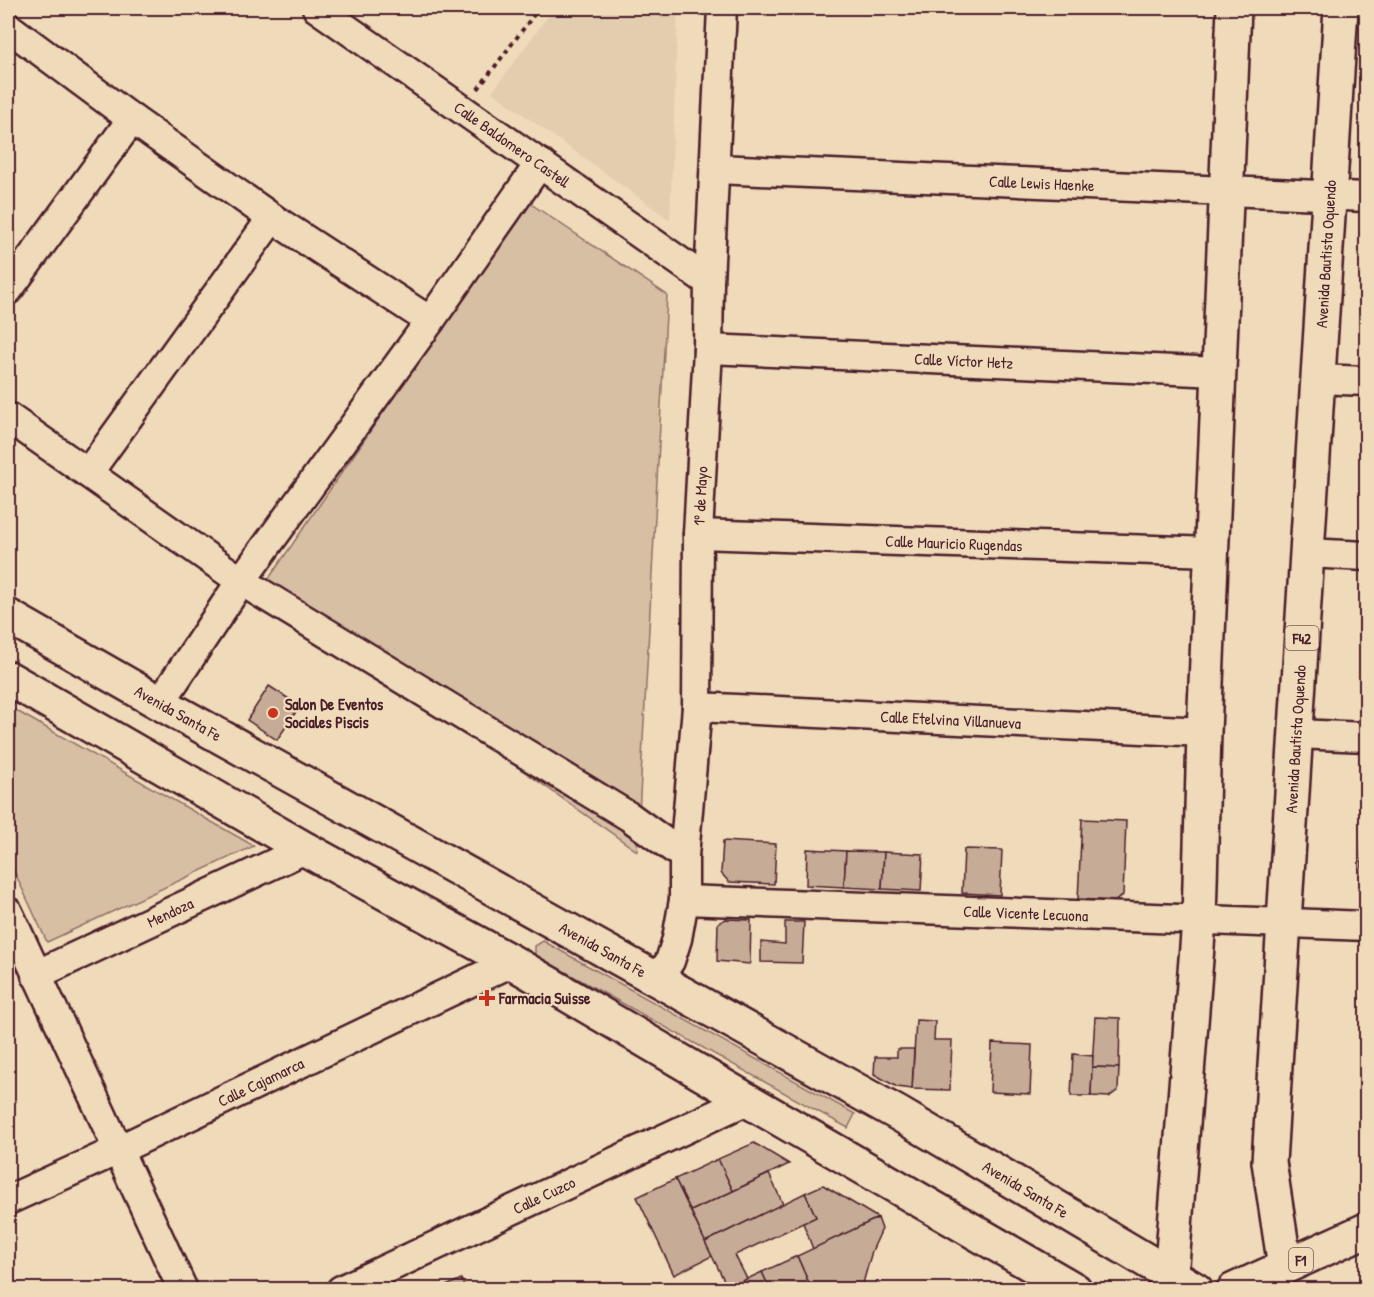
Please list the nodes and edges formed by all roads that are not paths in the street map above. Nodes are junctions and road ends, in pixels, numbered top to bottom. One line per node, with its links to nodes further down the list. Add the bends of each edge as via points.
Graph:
1 (317, 8): 7 (street, Calle Baldomero Castell)
2 (722, 8): 8 (street, 1º de Mayo)
3 (1234, 8): 9 (main road)
4 (1341, 8): 10 (main road, Avenida Bautista Oquendo / F42)
5 (8, 27): 6 (street)
6 (132, 119): 12 (street); 14 (street)
7 (540, 164): 13 (street, Calle Baldomero Castell); 15 (street)
8 (716, 169): 9 (street, Calle Lewis Haenke); 13 (street, 1º de Mayo)
9 (1226, 192): 10 (street, Calle Lewis Haenke); 17 (main road)
10 (1329, 195): 11 (street, Calle Lewis Haenke); 18 (main road, Avenida Bautista Oquendo / F42)
11 (1366, 197)
12 (272, 218): 15 (street); 21 (street)
13 (709, 282): 16 (street, 1º de Mayo)
14 (8, 290)
15 (430, 321): 26 (street)
16 (708, 349): 17 (street, Calle Víctor Hetz); 22 (street, 1º de Mayo)
17 (1219, 372): 23 (main road)
18 (1318, 379): 19 (street); 24 (main road, Avenida Bautista Oquendo / F42)
19 (1366, 381)
20 (8, 417): 21 (street)
21 (88, 473): 26 (street)
22 (698, 534): 23 (street, Calle Mauricio Rugendas); 30 (street, 1º de Mayo)
23 (1212, 552): 31 (main road)
24 (1307, 553): 25 (street); 32 (main road, Avenida Bautista Oquendo / F42)
25 (1366, 556)
26 (241, 581): 29 (street); 35 (street, via 630,818)
27 (8, 616): 29 (main road, Avenida Santa Fe)
28 (8, 678): 34 (main road)
29 (160, 703): 43 (main road, Avenida Santa Fe)
30 (697, 707): 31 (street, Calle Etelvina Villanueva); 35 (street, 1º de Mayo)
31 (1204, 732): 38 (main road)
32 (1296, 734): 33 (street); 39 (main road, Avenida Bautista Oquendo / F42)
33 (1366, 737)
34 (305, 849): 41 (main road); 42 (street, Mendoza)
35 (684, 856): 36 (street, 1º de Mayo)
36 (684, 900): 38 (street, Calle Vicente Lecuona); 43 (street, 1º de Mayo, via 670,961)
37 (8, 912): 42 (street)
38 (1199, 921): 39 (street, Calle Vicente Lecuona); 49 (main road)
39 (1285, 924): 40 (street, Calle Vicente Lecuona); 48 (main road, Avenida Bautista Oquendo / F42, via 1269,1162)
40 (1366, 926)
41 (513, 962): 44 (main road); 45 (street, Calle Cajamarca)
42 (36, 975): 45 (street)
43 (658, 979): 49 (main road, Avenida Santa Fe, via 899,1114)
44 (747, 1100): 51 (street, Calle Cuzco); 52 (main road)
45 (118, 1150): 46 (street, Calle Cajamarca); 50 (street)
46 (8, 1200)
47 (1366, 1230): 48 (main road, F1)
48 (1285, 1278): 53 (main road, F1)
49 (1179, 1285)
50 (183, 1290)
51 (341, 1290)
52 (1075, 1290)
53 (1234, 1290)

